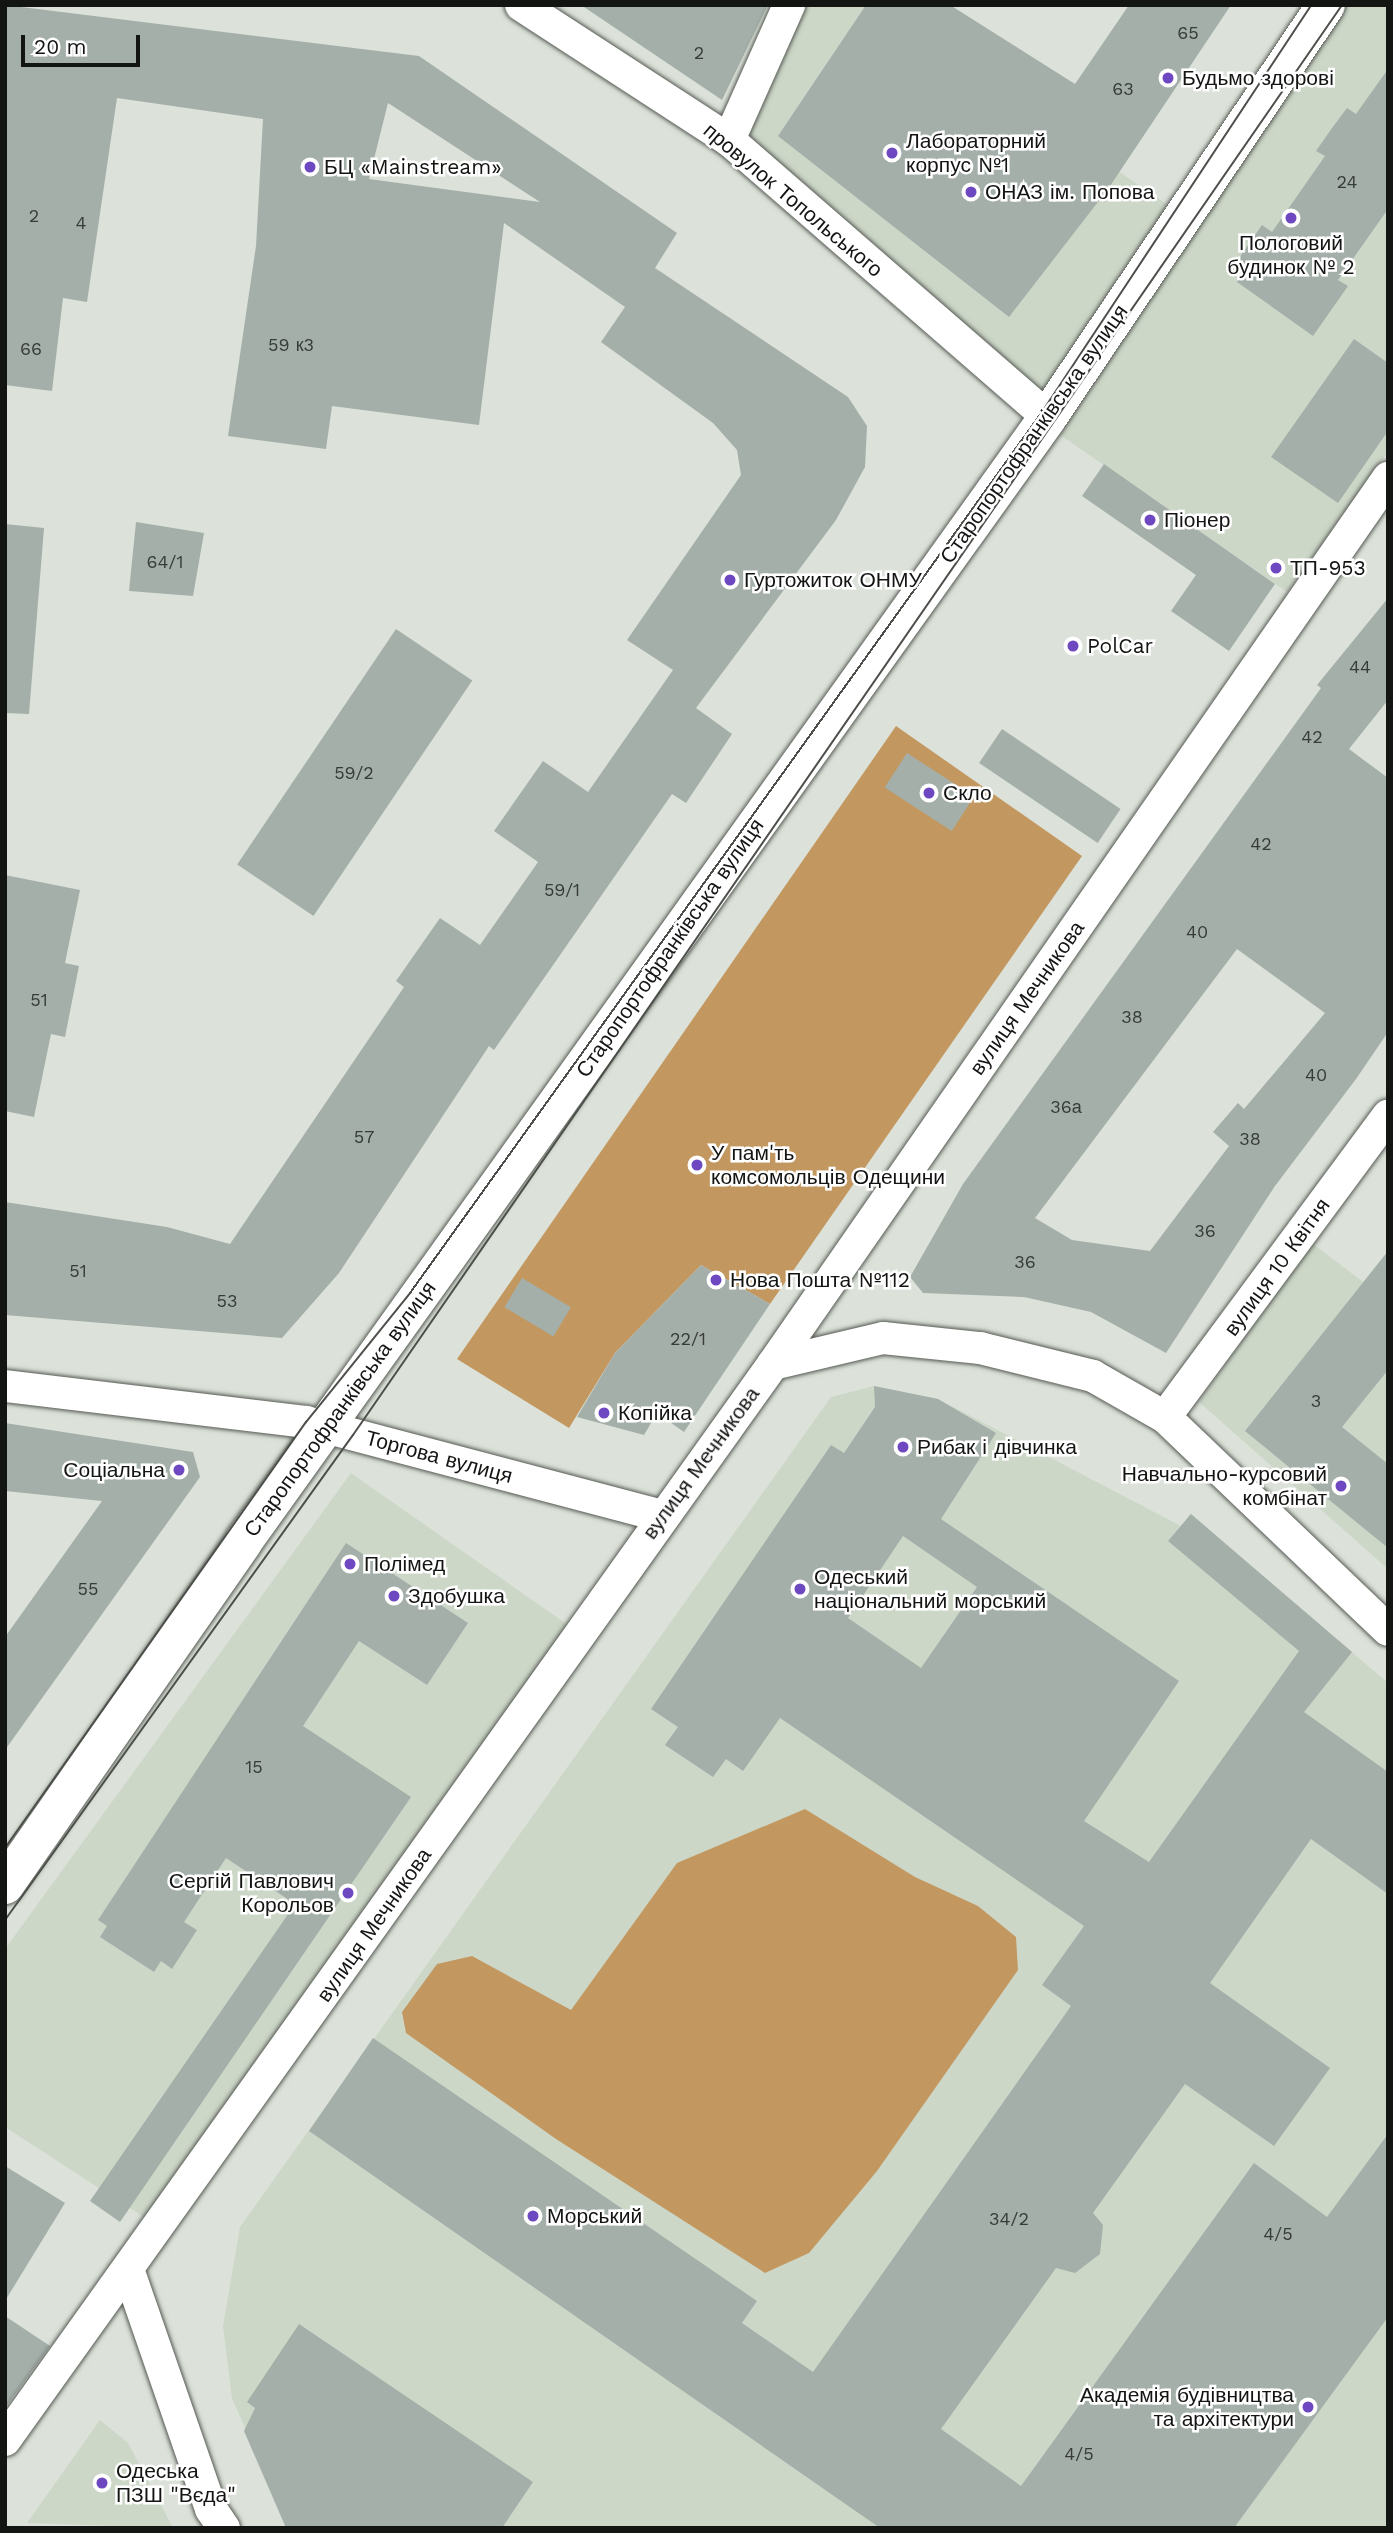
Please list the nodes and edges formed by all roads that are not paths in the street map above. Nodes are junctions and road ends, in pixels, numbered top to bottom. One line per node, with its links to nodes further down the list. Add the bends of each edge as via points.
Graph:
1 (522, 5): 4 (street, провулок Топольського)
2 (789, 5): 4 (street)
3 (1326, 5): 5 (main road, Старопортофранківська вулиця)
4 (729, 141): 5 (street, провулок Топольського)
5 (1048, 417): 11 (main road, Старопортофранківська вулиця)
6 (1388, 478): 8 (street, вулиця Мечникова)
7 (1388, 1116): 10 (street, вулиця 10 Квітня)
8 (773, 1363): 10 (street, via 883,1338 980,1348 1093,1376); 12 (street, вулиця Мечникова)
9 (5, 1386): 11 (street, Торгова вулиця)
10 (1166, 1418): 13 (street)
11 (328, 1428): 12 (street, Торгова вулиця); 14 (main road, Старопортофранківська вулиця)
12 (662, 1516): 15 (street, вулиця Мечникова)
13 (1388, 1630)
14 (5, 1885)
15 (129, 2272): 16 (street, вулиця Мечникова); 17 (street, via 211,2509)
16 (5, 2440)
17 (224, 2528)

